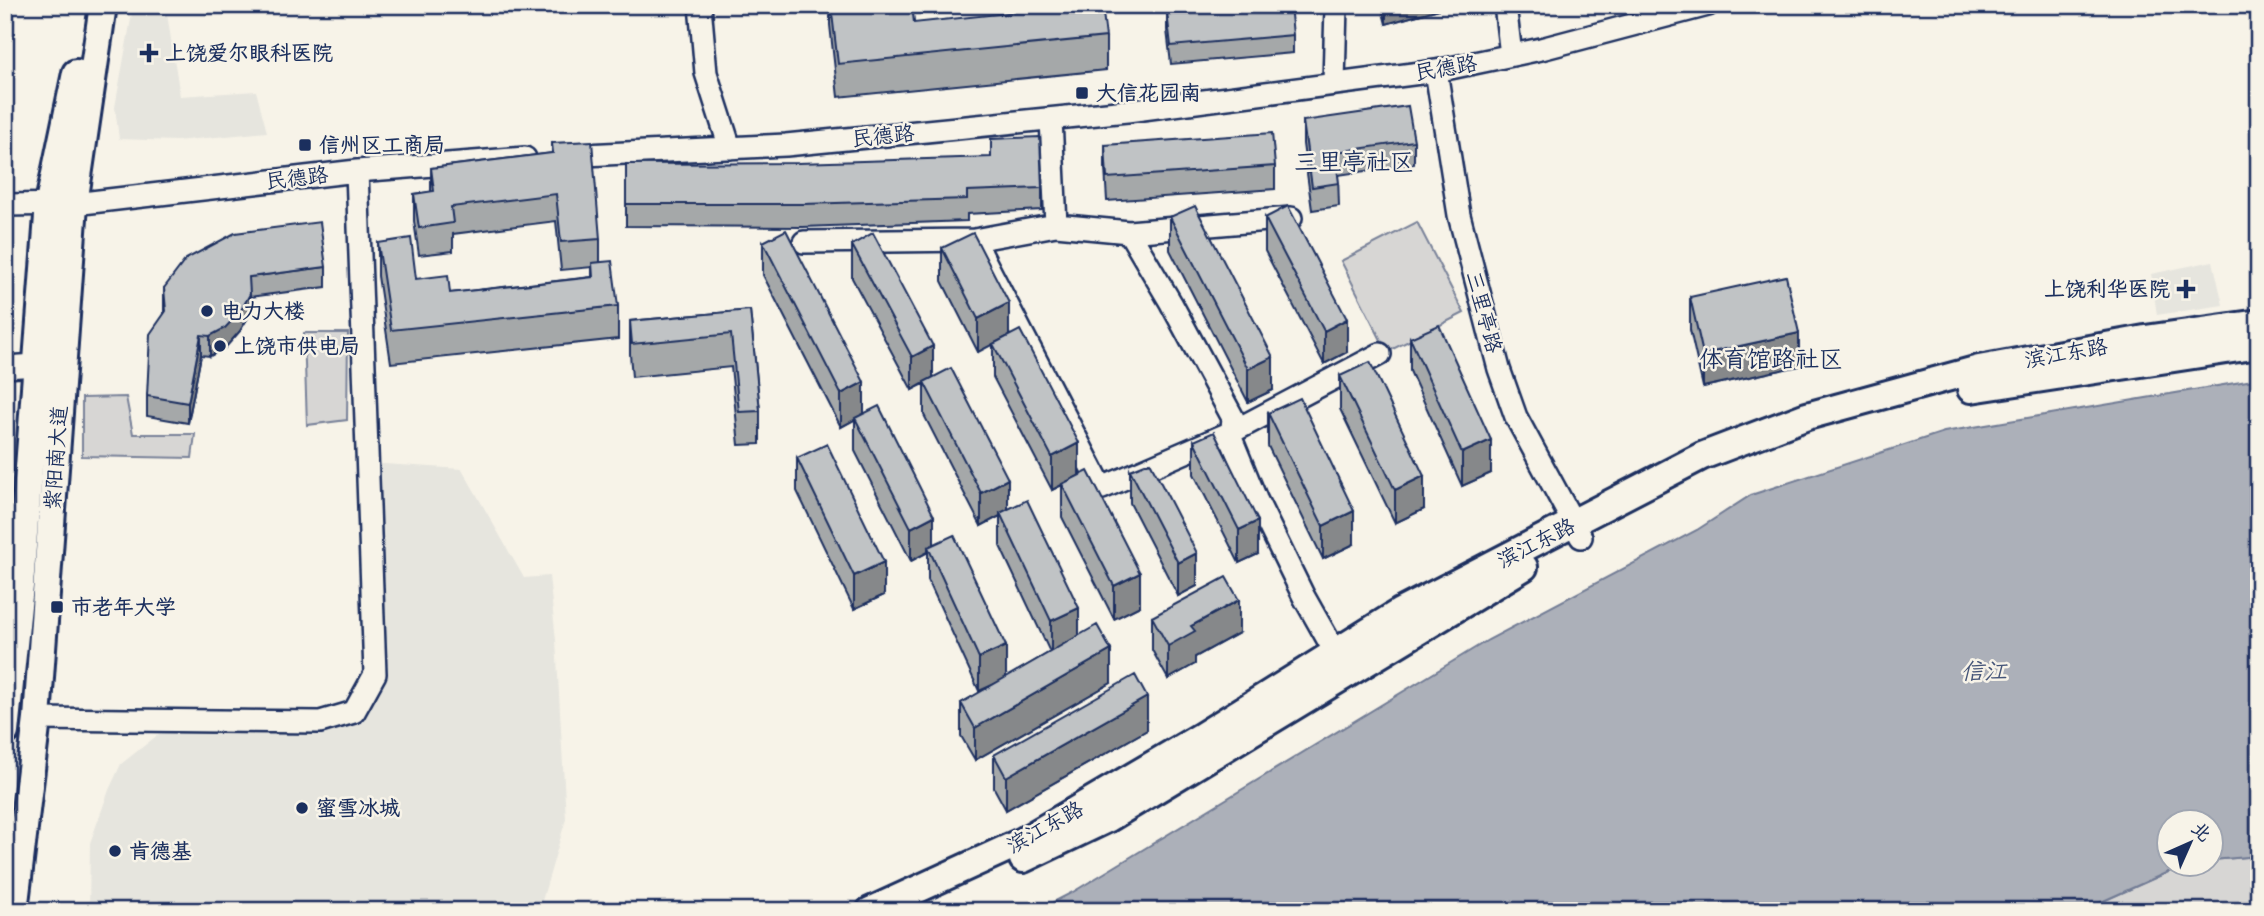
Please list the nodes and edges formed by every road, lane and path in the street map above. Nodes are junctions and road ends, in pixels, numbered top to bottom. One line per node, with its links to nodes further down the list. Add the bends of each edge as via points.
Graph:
1 (90, 5): 13 (main road, 紫阳南大道)
2 (103, 5): 13 (main road, 紫阳南大道)
3 (700, 5): 11 (street, via 706,73)
4 (1336, 5): 9 (street)
5 (1505, 5): 7 (street)
6 (1708, 5): 7 (street, 民德路)
7 (1511, 55): 8 (street, 民德路)
8 (1436, 71): 9 (street, 民德路); 26 (street, 三里亭路, via 1459,215 1499,369 1516,417)
9 (1334, 83): 10 (street, 民德路)
10 (1051, 119): 11 (street, 民德路); 16 (street)
11 (730, 148): 12 (street, 民德路)
12 (357, 171): 13 (street, 民德路); 29 (street, via 375,674 354,712 320,722)
13 (62, 204): 14 (street, 民德路); 23 (main road, 紫阳南大道); 29 (main road, 紫阳南大道)
14 (5, 205)
15 (1291, 218): 17 (street)
16 (1056, 226): 17 (street); 18 (street)
17 (1129, 232): 25 (street, via 1233,418)
18 (974, 240): 19 (street); 25 (street, via 1102,488)
19 (804, 242)
20 (2259, 323): 26 (main road, 滨江东路, via 1979,369 1807,416 1702,456)
21 (2259, 345): 26 (main road, 滨江东路, via 1939,394 1812,432)
22 (1380, 354): 25 (street)
23 (37, 366): 24 (street); 27 (main road, 紫阳南大道)
24 (5, 367)
25 (1232, 432): 28 (street, via 1256,499)
26 (1578, 530): 28 (main road, 滨江东路, via 1400,612); 33 (main road, 滨江东路, via 1109,818)
27 (13, 586): 30 (main road, 紫阳南大道)
28 (1335, 652): 32 (main road, 滨江东路, via 1023,841)
29 (37, 719): 31 (main road, 紫阳南大道)
30 (5, 732)
31 (14, 911)
32 (870, 911)
33 (914, 911)

